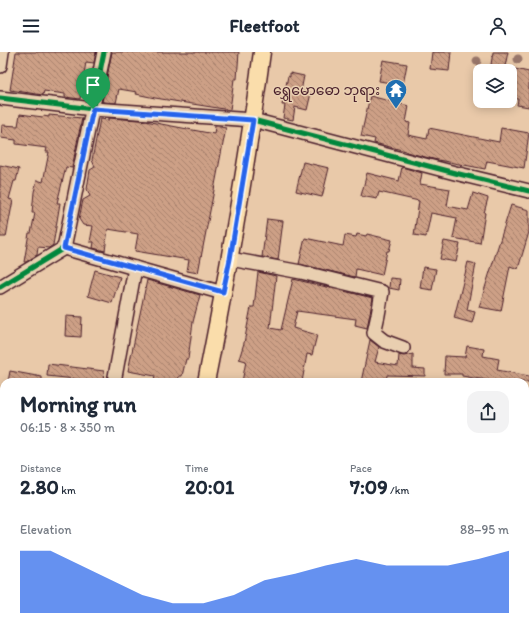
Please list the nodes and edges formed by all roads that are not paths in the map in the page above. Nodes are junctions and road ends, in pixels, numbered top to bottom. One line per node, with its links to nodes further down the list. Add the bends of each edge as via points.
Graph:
1 (2, 52): 4 (street)
2 (104, 52): 6 (street)
3 (262, 52): 7 (main road)
4 (0, 66)
5 (0, 98): 6 (street)
6 (93, 109): 7 (street); 9 (street)
7 (253, 120): 8 (street); 10 (main road)
8 (529, 191)
9 (64, 248): 11 (street); 12 (street)
10 (230, 259): 13 (main road); 14 (street, via 301,272 382,292 374,333 384,341)
11 (135, 268): 13 (street); 15 (street)
12 (0, 287)
13 (223, 292): 16 (main road)
14 (403, 348)
15 (115, 378)
16 (207, 378)

